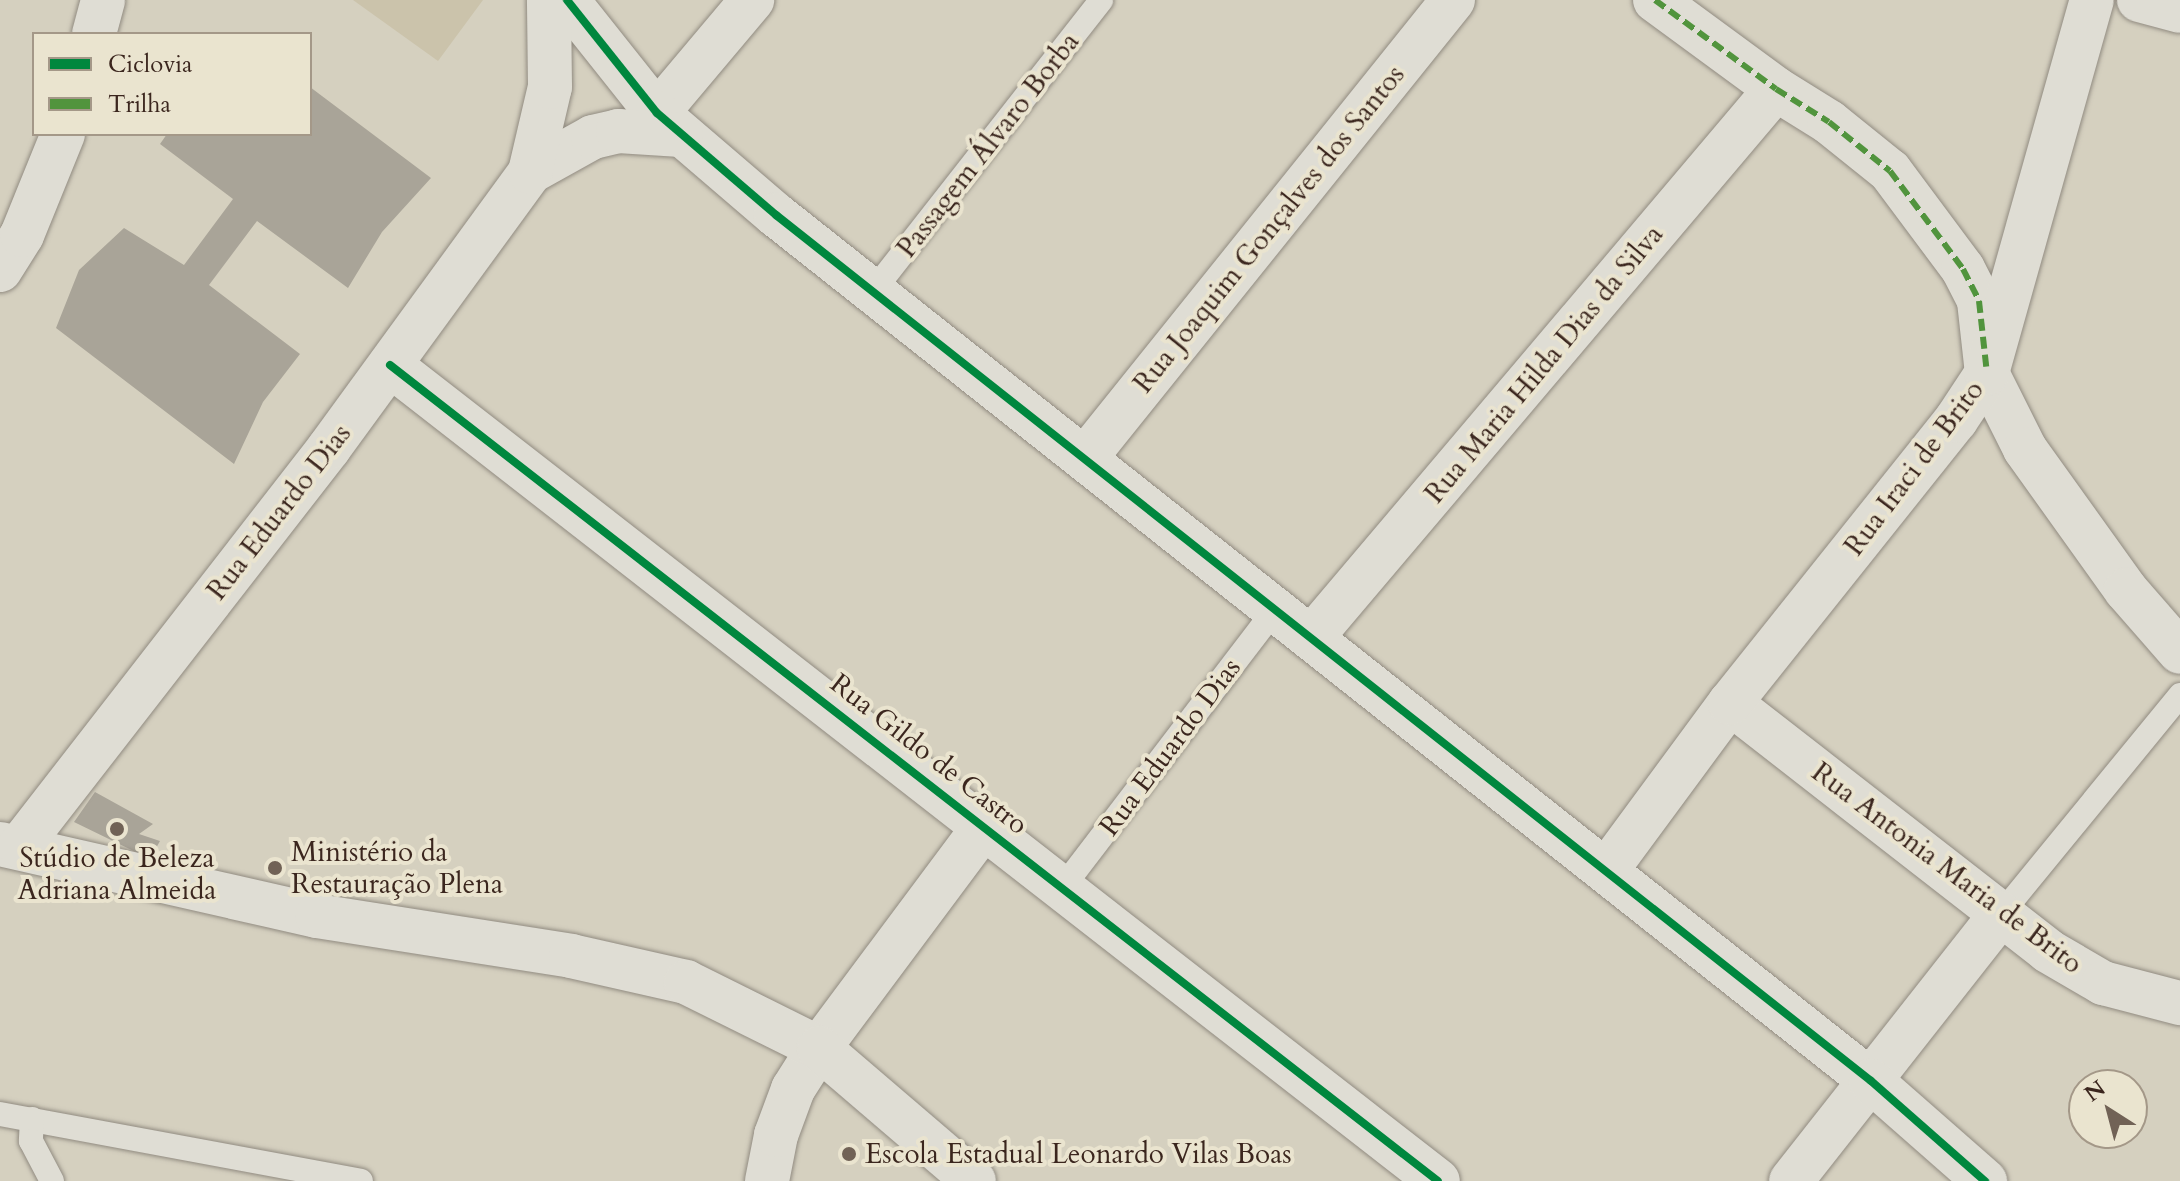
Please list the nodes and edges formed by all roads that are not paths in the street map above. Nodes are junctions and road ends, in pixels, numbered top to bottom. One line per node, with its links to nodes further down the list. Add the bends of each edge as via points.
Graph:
1 (103, 0): 11 (street)
2 (549, 0): 15 (street, Rua Eduardo Dias, via 550,87)
3 (567, 0): 13 (street)
4 (752, 0): 13 (street)
5 (1101, 0): 17 (lane, Passagem Álvaro Borba)
6 (1453, 0): 20 (street, Rua Joaquim Gonçalves dos Santos)
7 (1655, 0): 12 (street)
8 (2092, 0): 19 (street, Rua Iraci de Brito)
9 (2139, 0): 10 (street)
10 (2180, 11)
11 (95, 32)
12 (1776, 89): 19 (street, via 1829,122 1890,171 1963,269 1979,301); 22 (street, Rua Maria Hilda Dias da Silva)
13 (669, 124): 15 (street, Rua Eduardo Dias, via 593,137); 17 (street)
14 (62, 136): 16 (street, via 22,235)
15 (530, 172): 18 (street, Rua Eduardo Dias)
16 (0, 270)
17 (874, 290): 20 (street)
18 (390, 365): 26 (street, Rua Gildo de Castro); 27 (street, Rua Eduardo Dias)
19 (1987, 373): 23 (street, via 2025,449 2126,590); 25 (street, Rua Iraci de Brito, via 1956,420)
20 (1086, 457): 21 (street)
21 (1276, 608): 22 (street); 29 (lane, Rua Eduardo Dias)
22 (1311, 638): 28 (street)
23 (2180, 652)
24 (2180, 695): 30 (lane)
25 (1730, 703): 28 (street, Rua Iraci de Brito); 30 (street, Rua Antonia Maria de Brito)
26 (985, 825): 29 (street, Rua Gildo de Castro); 32 (street)
27 (10, 845): 32 (street, via 317,916 571,956 686,982)
28 (1606, 871): 33 (street)
29 (1063, 887): 40 (street, Rua Gildo de Castro)
30 (2001, 914): 31 (street, Rua Antonia Maria de Brito, via 2048,951 2103,983); 33 (street)
31 (2180, 1003)
32 (819, 1048): 38 (street, via 793,1089); 39 (street)
33 (1871, 1081): 41 (street); 42 (street)
34 (0, 1114): 35 (lane)
35 (32, 1119): 36 (lane, via 31,1141); 37 (lane)
36 (52, 1181)
37 (361, 1181)
38 (767, 1181)
39 (974, 1181)
40 (1438, 1181)
41 (1791, 1181)
42 (1985, 1181)

